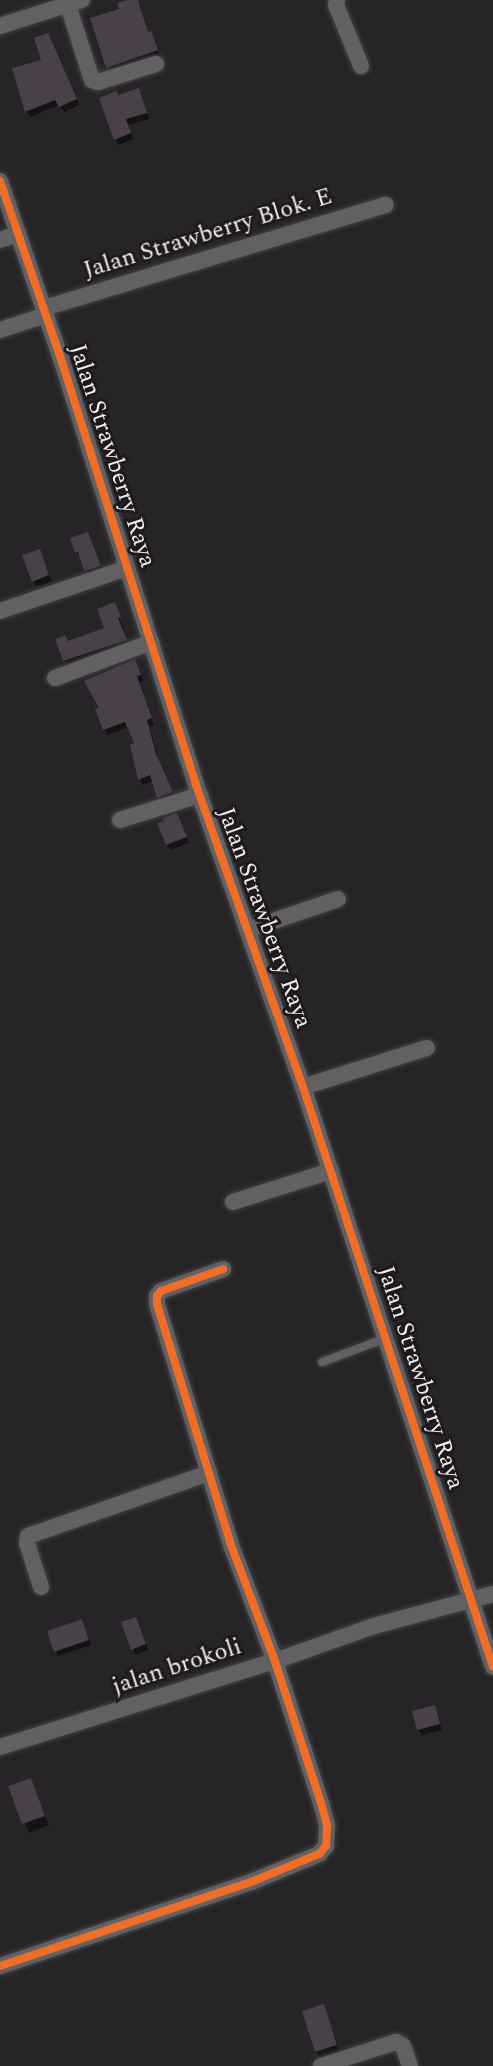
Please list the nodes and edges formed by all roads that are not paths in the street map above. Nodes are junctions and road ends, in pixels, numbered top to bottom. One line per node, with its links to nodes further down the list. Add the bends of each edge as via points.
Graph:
1 (337, 0): 5 (street)
2 (75, 2): 3 (street); 4 (street, via 92,80 98,82)
3 (0, 26)
4 (156, 64)
5 (361, 66)
6 (0, 181): 8 (street, Jalan Strawberry Raya)
7 (386, 205): 10 (street, Jalan Strawberry Blok. E)
8 (18, 234): 9 (street); 10 (street, Jalan Strawberry Raya)
9 (0, 240)
10 (45, 312): 11 (street, Jalan Strawberry Blok. E); 12 (street, Jalan Strawberry Raya)
11 (0, 330)
12 (127, 568): 13 (street); 14 (street, Jalan Strawberry Raya)
13 (0, 611)
14 (152, 642): 15 (street); 16 (street, Jalan Strawberry Raya)
15 (55, 678)
16 (200, 795): 17 (street); 19 (street, Jalan Strawberry Raya)
17 (120, 820)
18 (338, 899): 19 (street)
19 (247, 930): 21 (street, Jalan Strawberry Raya)
20 (427, 1048): 21 (street)
21 (303, 1087): 22 (street, Jalan Strawberry Raya)
22 (331, 1171): 23 (street); 25 (street, Jalan Strawberry Raya)
23 (233, 1202)
24 (224, 1269): 27 (street, via 161,1291 157,1296)
25 (386, 1338): 26 (lane); 30 (street, Jalan Strawberry Raya)
26 (322, 1362)
27 (208, 1473): 28 (street, via 28,1536); 31 (street)
28 (41, 1587)
29 (493, 1594): 30 (street, jalan brokoli)
30 (472, 1601): 31 (street, jalan brokoli, via 374,1626); 32 (street, Jalan Strawberry Raya)
31 (275, 1661): 33 (street, jalan brokoli); 34 (street, via 327,1825 326,1846 319,1854 251,1882)
32 (493, 1667)
33 (0, 1747)
34 (0, 1966)
35 (321, 2066): 36 (street, via 396,2043 404,2046)
36 (410, 2066)

